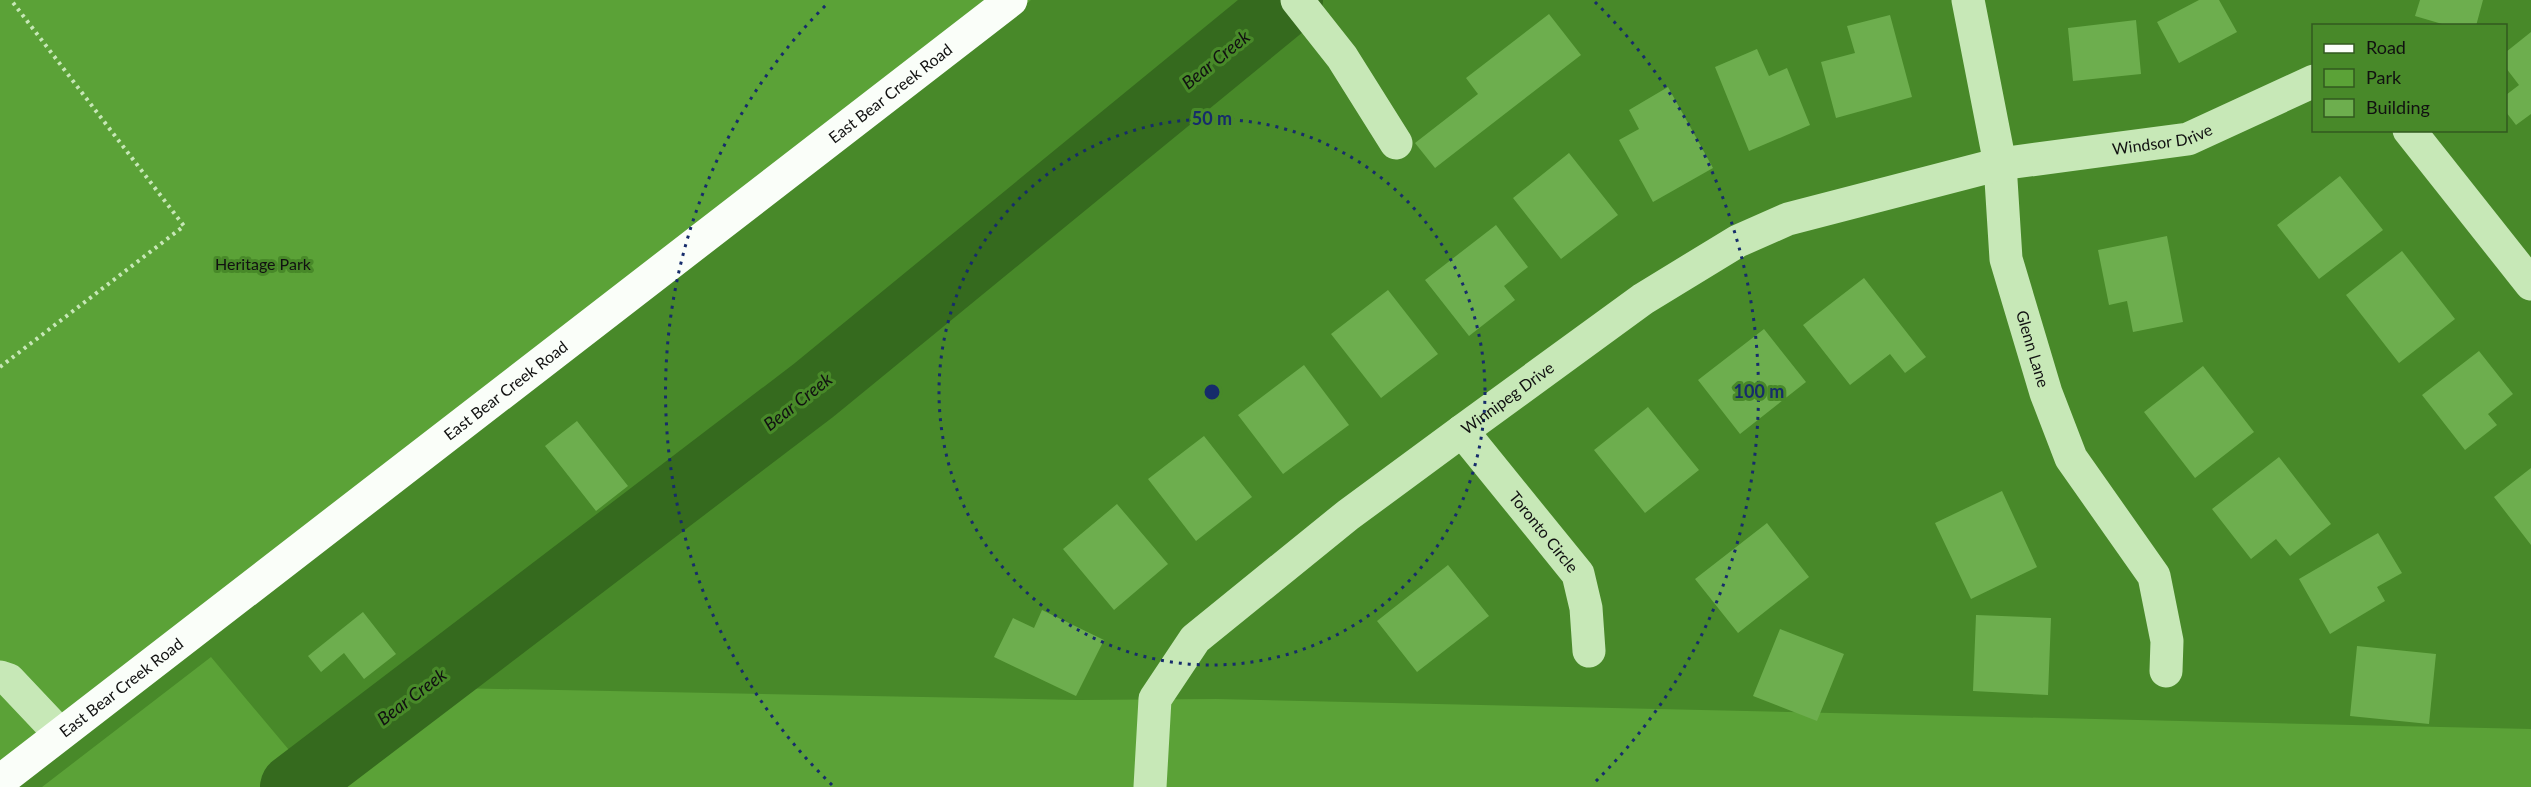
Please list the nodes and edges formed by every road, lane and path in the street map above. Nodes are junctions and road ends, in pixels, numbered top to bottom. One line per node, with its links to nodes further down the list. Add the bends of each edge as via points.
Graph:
1 (11, 0): 10 (path, via 184,226)
2 (1011, 0): 15 (main road, East Bear Creek Road)
3 (1298, 0): 7 (street)
4 (1968, 0): 8 (street, Glenn Lane)
5 (2312, 81): 8 (street, Windsor Drive, via 2188,139)
6 (2411, 132): 9 (street)
7 (1396, 143)
8 (2000, 164): 11 (street, Winnipeg Drive, via 1788,219 1738,241 1643,299); 13 (street, Glenn Lane, via 2006,259 2046,393 2071,458 2154,576 2167,641)
9 (2531, 285)
10 (0, 367)
11 (1462, 431): 12 (street, Toronto Circle, via 1578,574 1586,608); 17 (street, Winnipeg Drive, via 1348,515 1195,639 1155,699)
12 (1589, 651)
13 (2166, 671)
14 (0, 677): 15 (street, via 9,680)
15 (60, 734): 16 (main road, East Bear Creek Road)
16 (0, 781)
17 (1150, 785)

